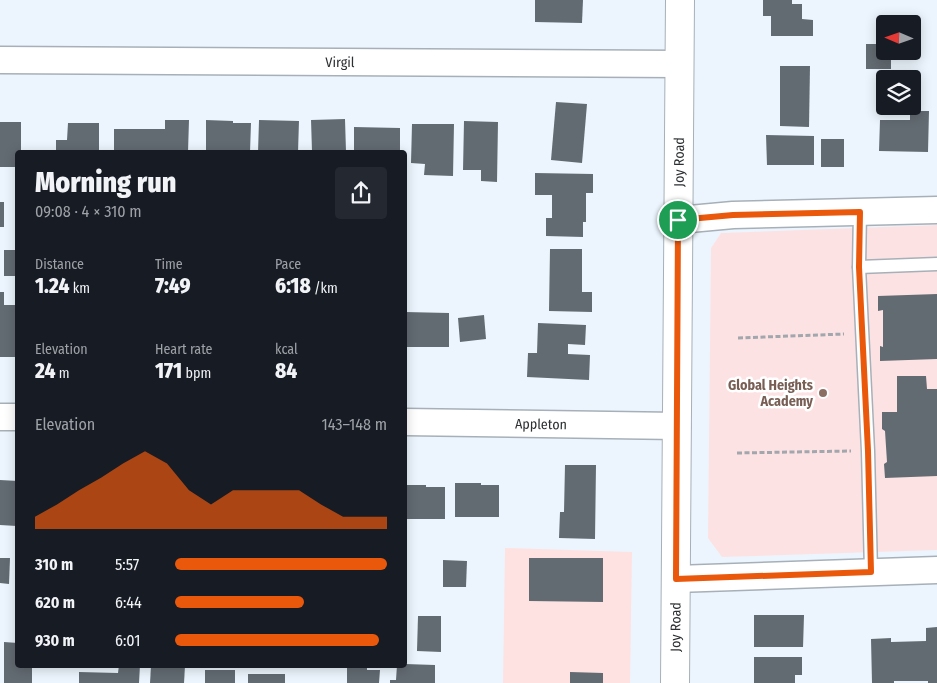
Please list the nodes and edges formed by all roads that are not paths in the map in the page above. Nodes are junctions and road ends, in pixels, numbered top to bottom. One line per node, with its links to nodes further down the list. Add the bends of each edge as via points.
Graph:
1 (680, 0): 3 (main road, Joy Road)
2 (0, 60): 3 (street, Virgil)
3 (679, 64): 6 (main road, Joy Road)
4 (937, 210): 5 (street)
5 (860, 212): 6 (street, via 733,215); 8 (lane)
6 (678, 220): 12 (main road, Joy Road)
7 (937, 264): 8 (lane)
8 (859, 267): 14 (lane)
9 (0, 417): 10 (street)
10 (15, 417)
11 (407, 422): 12 (street, Appleton)
12 (677, 426): 15 (main road, Joy Road)
13 (937, 570): 14 (street)
14 (871, 572): 15 (street)
15 (676, 579): 16 (main road, Joy Road)
16 (675, 683)

